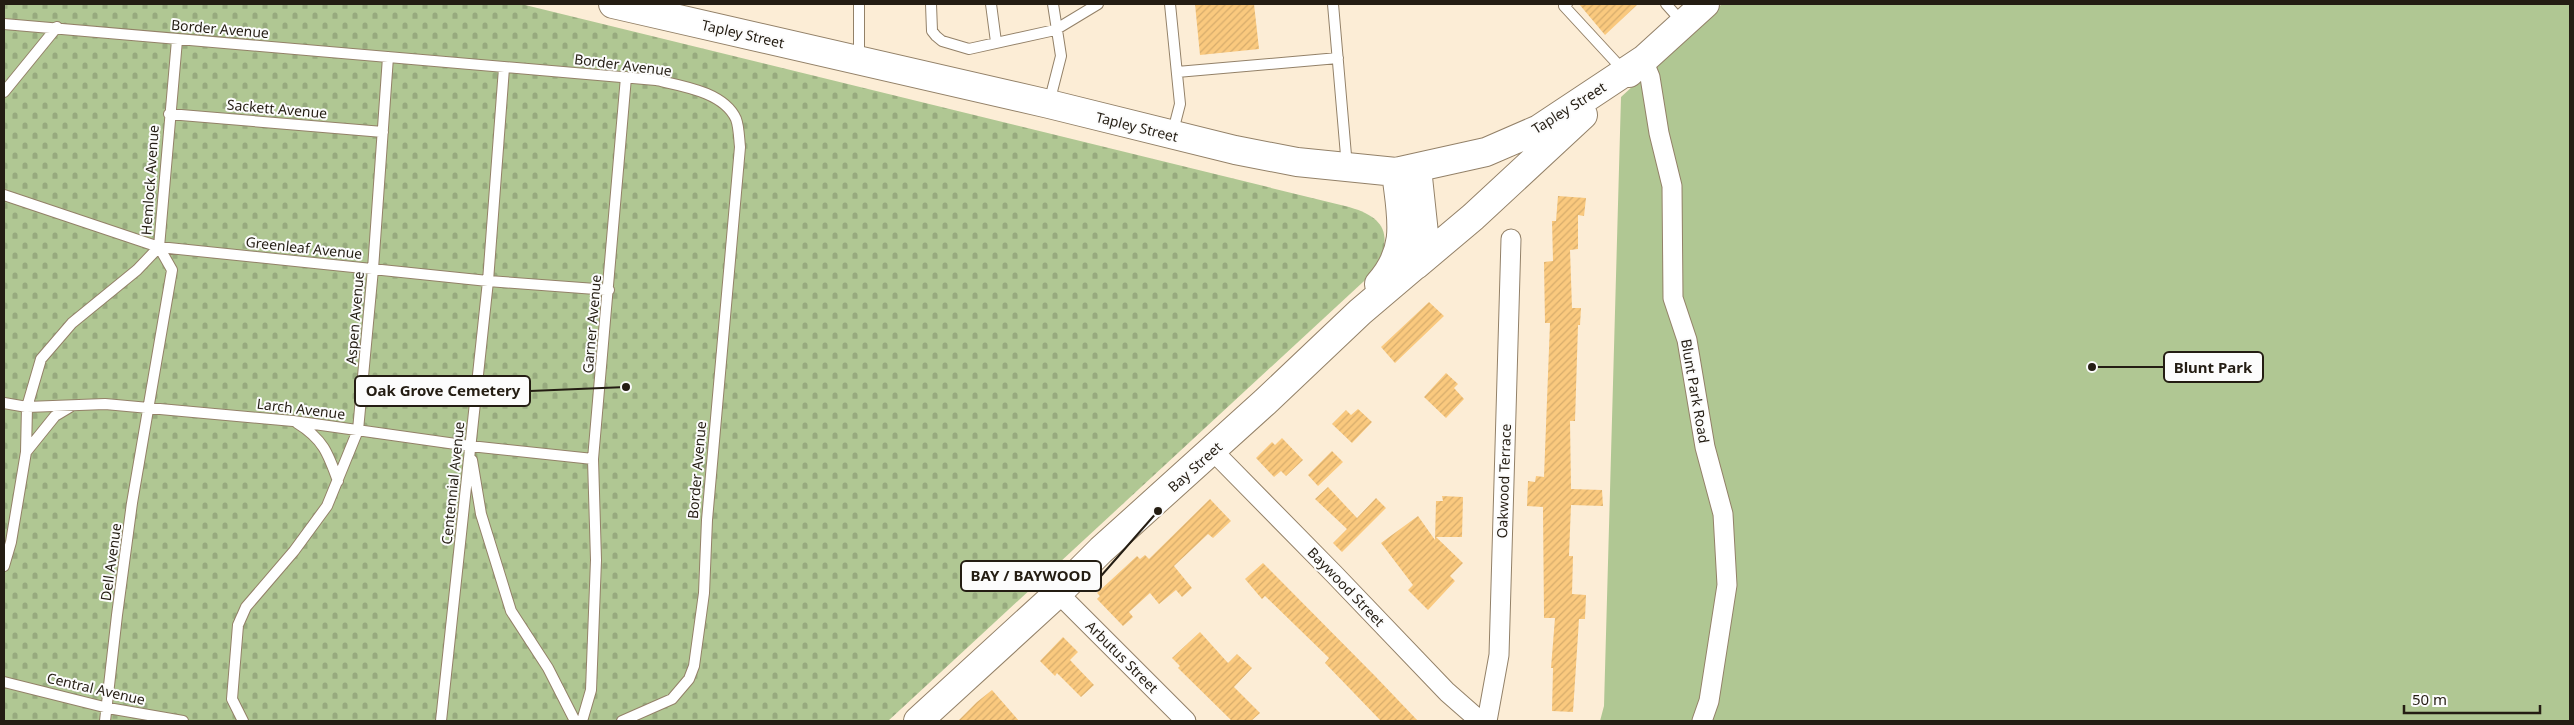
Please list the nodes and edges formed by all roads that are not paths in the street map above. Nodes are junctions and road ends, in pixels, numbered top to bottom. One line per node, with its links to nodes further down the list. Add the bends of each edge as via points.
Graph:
1 (613, 4): 20 (main road, Tapley Street)
2 (859, 4): 20 (lane)
3 (930, 4): 17 (lane, via 932,31 942,41 969,49)
4 (992, 4): 17 (lane)
5 (1053, 4): 15 (lane)
6 (1098, 4): 15 (lane)
7 (1170, 4): 23 (lane)
8 (1332, 4): 19 (lane)
9 (1567, 4): 21 (lane, via 1564,6)
10 (1666, 4): 13 (lane)
11 (1705, 4): 13 (main road)
12 (4, 24): 14 (lane, Border Avenue)
13 (1683, 24): 21 (main road)
14 (57, 27): 16 (lane, Border Avenue); 25 (lane)
15 (1055, 30): 17 (lane); 26 (lane, via 1061,56)
16 (177, 40): 18 (lane, Border Avenue); 27 (lane, Hemlock Avenue)
17 (996, 42)
18 (388, 58): 22 (lane, Border Avenue); 28 (lane, Aspen Avenue)
19 (1338, 58): 23 (lane); 30 (lane)
20 (859, 61): 26 (main road, Tapley Street)
21 (1634, 66): 31 (main road, Tapley Street, via 1539,129 1486,152); 35 (main road, via 1473,217); 67 (street, Blunt Park Road, via 1650,77 1672,186 1674,298 1687,340 1705,447 1723,514 1727,584 1709,701)
22 (504, 68): 24 (lane, Border Avenue); 37 (lane, Centennial Avenue)
23 (1177, 72): 29 (lane, via 1180,104)
24 (626, 77): 38 (lane, Garner Avenue); 62 (lane, Border Avenue, via 656,80 695,90 730,108 737,121 740,147 707,510 704,594 694,666 689,679 672,699)
25 (4, 92)
26 (1049, 104): 29 (main road, Tapley Street)
27 (169, 114): 28 (lane, Sackett Avenue); 34 (lane, Hemlock Avenue)
28 (383, 132): 36 (lane, Aspen Avenue)
29 (1172, 136): 30 (main road, Tapley Street, via 1298,162)
30 (1347, 168): 31 (main road, Tapley Street)
31 (1406, 170): 35 (main road, Bay Street, via 1425,243); 39 (main road, Bay Street, via 1398,256 1392,270)
32 (4, 195): 34 (lane, Greenleaf Avenue)
33 (1511, 239): 66 (street, Oakwood Terrace, via 1499,655)
34 (160, 247): 36 (lane, Greenleaf Avenue); 42 (lane, via 72,324 41,359); 43 (lane, Hemlock Avenue, via 172,270)
35 (1412, 268): 39 (main road, Bay Street)
36 (373, 269): 37 (lane, Greenleaf Avenue); 45 (lane, Aspen Avenue)
37 (488, 281): 38 (lane, Greenleaf Avenue); 46 (lane, Centennial Avenue)
38 (609, 290): 49 (lane, Garner Avenue)
39 (1360, 312): 47 (main road, Bay Street)
40 (4, 403): 42 (lane, Larch Avenue)
41 (70, 406): 42 (lane, Larch Avenue); 43 (lane, Larch Avenue); 48 (lane, via 55,416)
42 (27, 407): 48 (lane)
43 (150, 407): 44 (lane, Larch Avenue); 55 (lane, Dell Avenue, via 132,503)
44 (294, 421): 45 (lane, Larch Avenue); 50 (lane, via 324,445)
45 (358, 430): 46 (lane, Larch Avenue); 50 (lane, Aspen Avenue)
46 (470, 446): 49 (lane, Larch Avenue); 59 (lane, Centennial Avenue); 60 (lane, via 481,514 511,611 548,668)
47 (1213, 451): 53 (main road, Bay Street, via 1101,550); 65 (street, Baywood Street, via 1447,692)
48 (26, 452): 51 (lane)
49 (593, 459): 61 (lane, Garner Avenue, via 596,560 591,690)
50 (338, 481): 58 (lane, Aspen Avenue, via 327,506 246,607 238,625 232,699)
51 (7, 541): 52 (lane)
52 (4, 566)
53 (1058, 593): 63 (main road, Bay Street); 64 (street, Arbutus Street)
54 (4, 682): 55 (lane, Central Avenue)
55 (108, 708): 56 (lane, Dell Avenue); 57 (lane, Central Avenue)
56 (105, 721)
57 (183, 721)
58 (243, 721)
59 (442, 721)
60 (575, 721)
61 (582, 721)
62 (622, 721)
63 (918, 721)
64 (1186, 721)
65 (1480, 721)
66 (1487, 721)
67 (1702, 721)

